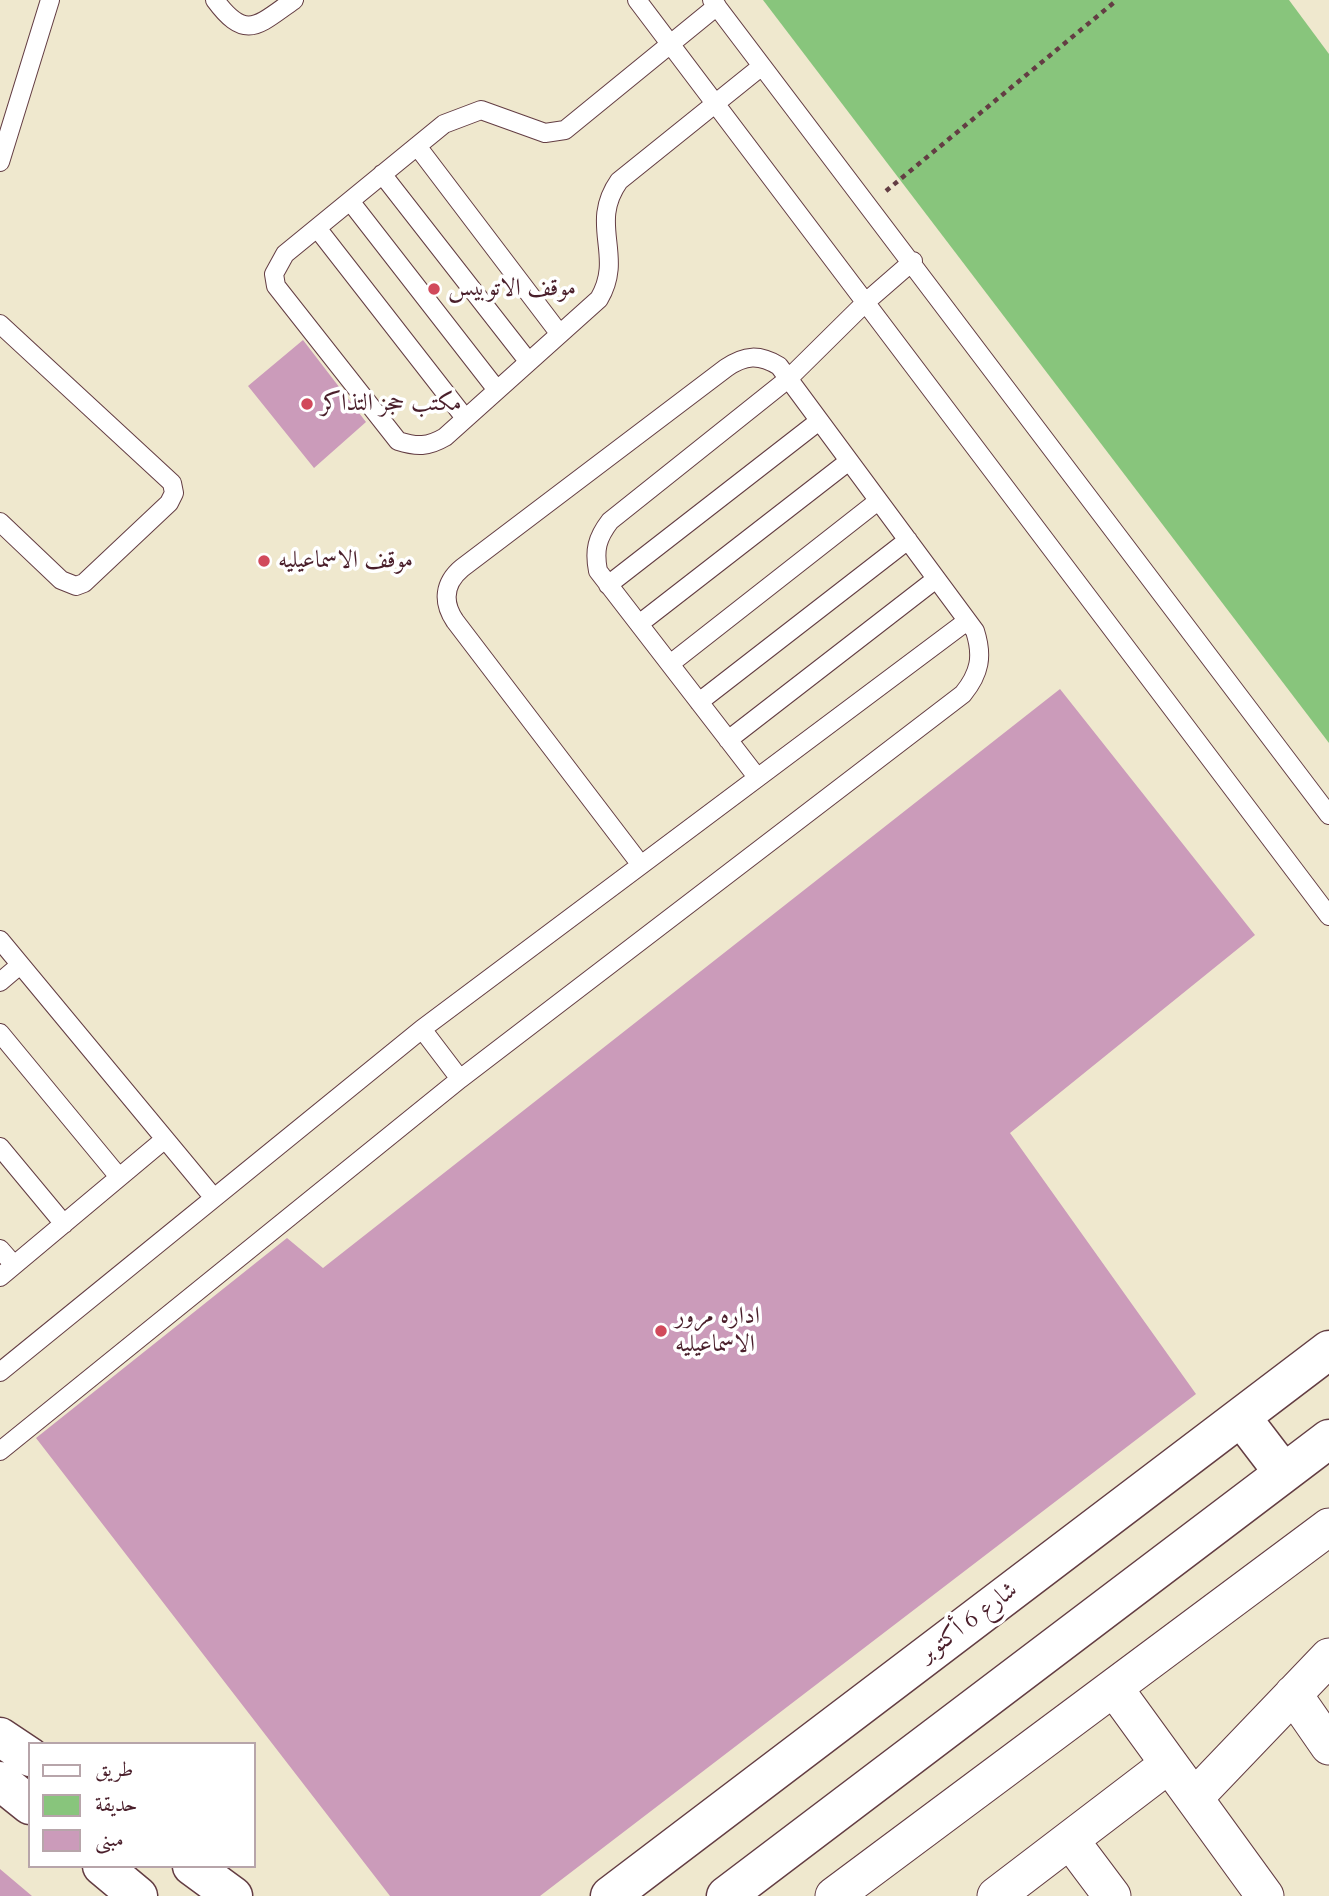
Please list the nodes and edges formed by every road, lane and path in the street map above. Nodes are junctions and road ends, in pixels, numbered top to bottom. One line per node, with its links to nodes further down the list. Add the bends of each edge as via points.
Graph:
1 (50, 0): 11 (lane)
2 (215, 0): 3 (lane, via 229,19 244,26 261,23)
3 (294, 0)
4 (637, 0): 7 (lane)
5 (1117, 0): 14 (path)
6 (715, 3): 7 (lane); 8 (lane)
7 (671, 44): 9 (lane); 10 (lane, via 565,131 545,133 481,110 444,124)
8 (762, 65): 9 (lane); 14 (lane)
9 (716, 104): 17 (lane); 19 (lane, via 629,172 612,191 604,215 611,269 607,285 599,299)
10 (417, 146): 12 (lane); 19 (lane)
11 (0, 162)
12 (382, 174): 13 (lane); 20 (lane)
13 (350, 201): 15 (lane); 22 (lane)
14 (870, 205): 16 (lane)
15 (317, 228): 23 (lane); 23 (lane, via 278,263 276,286 282,296 398,441 422,446 434,443)
16 (913, 261): 17 (lane); 37 (lane)
17 (867, 301): 21 (lane); 39 (lane)
18 (0, 324): 27 (lane, via 172,483 174,494 76,586 61,580)
19 (559, 333): 20 (lane)
20 (528, 361): 22 (lane)
21 (788, 379): 24 (lane); 30 (lane, via 610,521 594,554); 38 (lane, via 766,358 738,360 462,568 446,591 455,621)
22 (497, 390): 23 (lane)
23 (466, 418)
24 (819, 421): 25 (lane); 30 (lane)
25 (849, 461): 26 (lane); 32 (lane)
26 (878, 501): 28 (lane); 33 (lane)
27 (0, 522)
28 (908, 540): 29 (lane); 34 (lane)
29 (936, 579): 31 (lane); 35 (lane)
30 (608, 585): 32 (lane)
31 (967, 621): 36 (lane); 45 (lane, via 980,648 974,680 963,694)
32 (639, 624): 33 (lane)
33 (670, 664): 34 (lane)
34 (699, 702): 35 (lane)
35 (728, 740): 36 (lane)
36 (757, 777): 38 (lane)
37 (1329, 815)
38 (641, 865): 43 (lane)
39 (1329, 916)
40 (0, 940): 41 (lane)
41 (20, 965): 42 (lane); 46 (lane)
42 (0, 982)
43 (422, 1030): 45 (lane); 49 (lane)
44 (0, 1033): 48 (lane)
45 (460, 1079): 57 (lane)
46 (165, 1139): 48 (lane); 49 (lane)
47 (0, 1147): 50 (lane)
48 (119, 1177): 50 (lane)
49 (214, 1198): 54 (lane)
50 (64, 1224): 52 (lane)
51 (0, 1248): 52 (lane)
52 (7, 1271)
53 (1329, 1350): 55 (street, شارع 6 أكتوبر)
54 (0, 1372)
55 (1241, 1417): 58 (street); 75 (street, شارع 6 أكتوبر)
56 (1329, 1439): 58 (street)
57 (0, 1451)
58 (1283, 1472): 76 (street)
59 (1329, 1527): 61 (street)
60 (1329, 1657): 62 (street)
61 (1114, 1688): 66 (street); 77 (street)
62 (1293, 1694): 64 (street); 68 (street)
63 (0, 1737): 65 (street)
64 (1329, 1746)
65 (28, 1756)
66 (1169, 1764): 68 (street); 70 (street)
67 (0, 1781): 69 (street)
68 (1194, 1798): 80 (street)
69 (28, 1803)
70 (1070, 1840): 78 (street); 79 (street)
71 (104, 1868): 73 (street)
72 (195, 1868): 74 (street)
73 (138, 1896)
74 (233, 1896)
75 (610, 1896)
76 (726, 1896)
77 (834, 1896)
78 (996, 1896)
79 (1112, 1896)
80 (1265, 1896)

